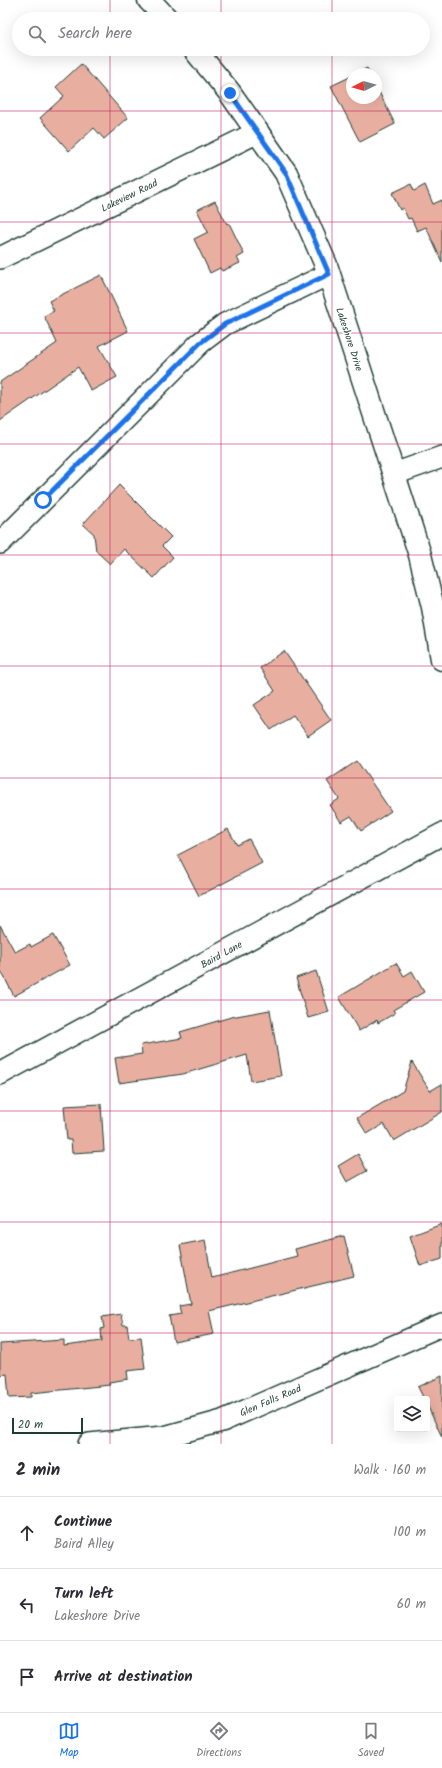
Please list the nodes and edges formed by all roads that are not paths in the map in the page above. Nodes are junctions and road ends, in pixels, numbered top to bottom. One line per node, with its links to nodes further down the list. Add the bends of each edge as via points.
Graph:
1 (149, 0): 2 (street)
2 (160, 12)
3 (200, 56): 4 (street, Lakeshore Drive)
4 (258, 132): 5 (street, Lakeview Road); 6 (street, Lakeshore Drive, via 286,173)
5 (0, 258)
6 (329, 274): 8 (street, Lakeshore Drive); 9 (street, via 225,324 200,343)
7 (442, 457): 8 (street)
8 (394, 474): 10 (street, Lakeshore Drive, via 434,607)
9 (0, 543)
10 (442, 659)
11 (442, 834): 12 (street, Baird Lane)
12 (0, 1074)
13 (442, 1325): 14 (street, Glen Falls Road, via 222,1421 164,1437)
14 (89, 1444)

